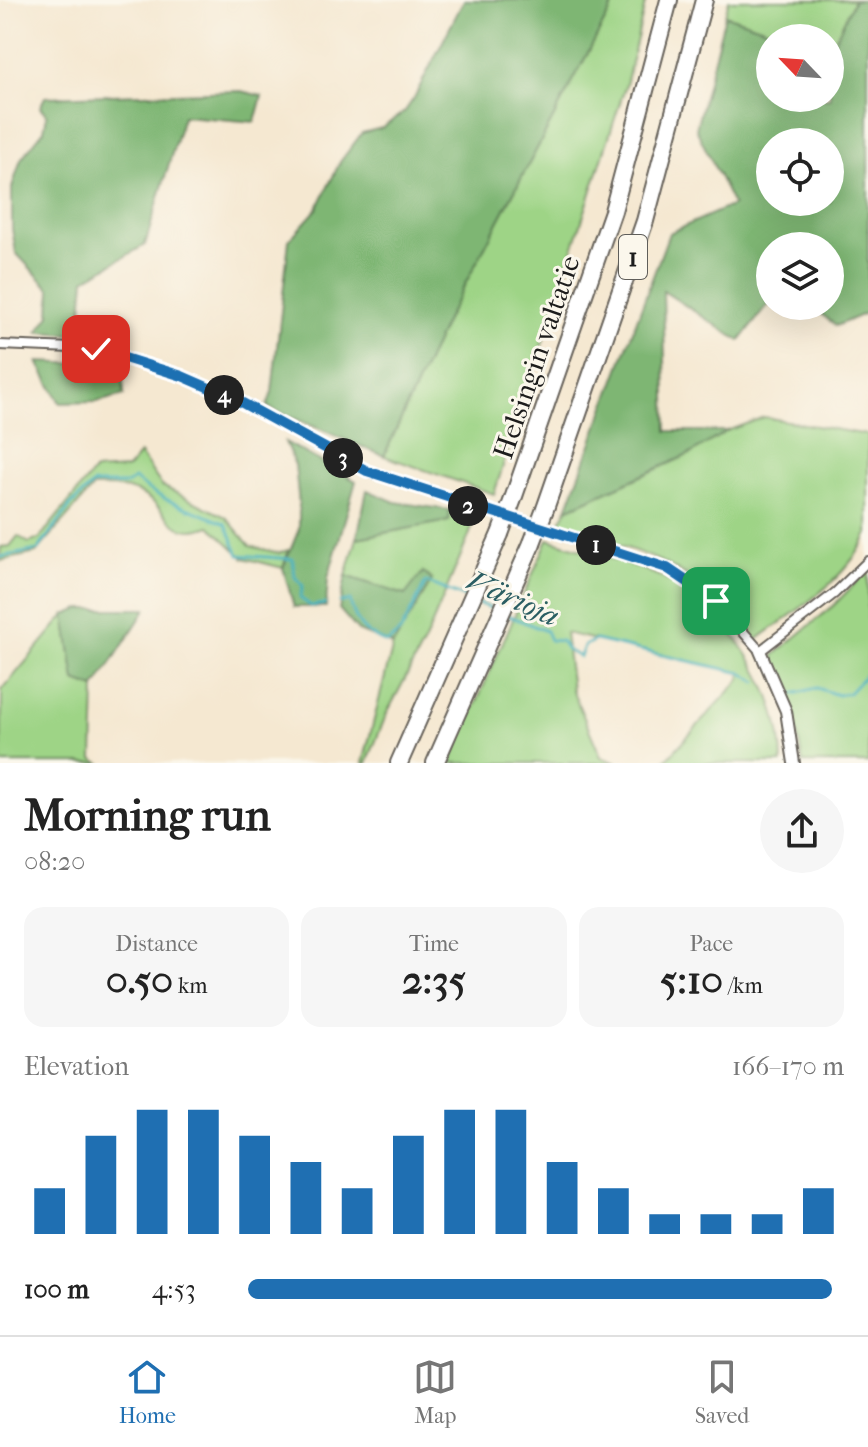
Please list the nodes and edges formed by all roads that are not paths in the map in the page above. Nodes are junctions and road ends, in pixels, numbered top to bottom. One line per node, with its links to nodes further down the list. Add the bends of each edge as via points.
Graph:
1 (669, 0): 6 (highway, Helsingin valtatie / 1, bridge, via 613,211 513,499)
2 (704, 0): 7 (highway, 1, bridge, via 645,221 545,509)
3 (0, 345): 5 (street, via 96,349 182,376 367,471 667,568 716,601)
4 (868, 561): 5 (street)
5 (760, 651): 8 (street, via 786,711)
6 (399, 763)
7 (435, 763)
8 (794, 763)

